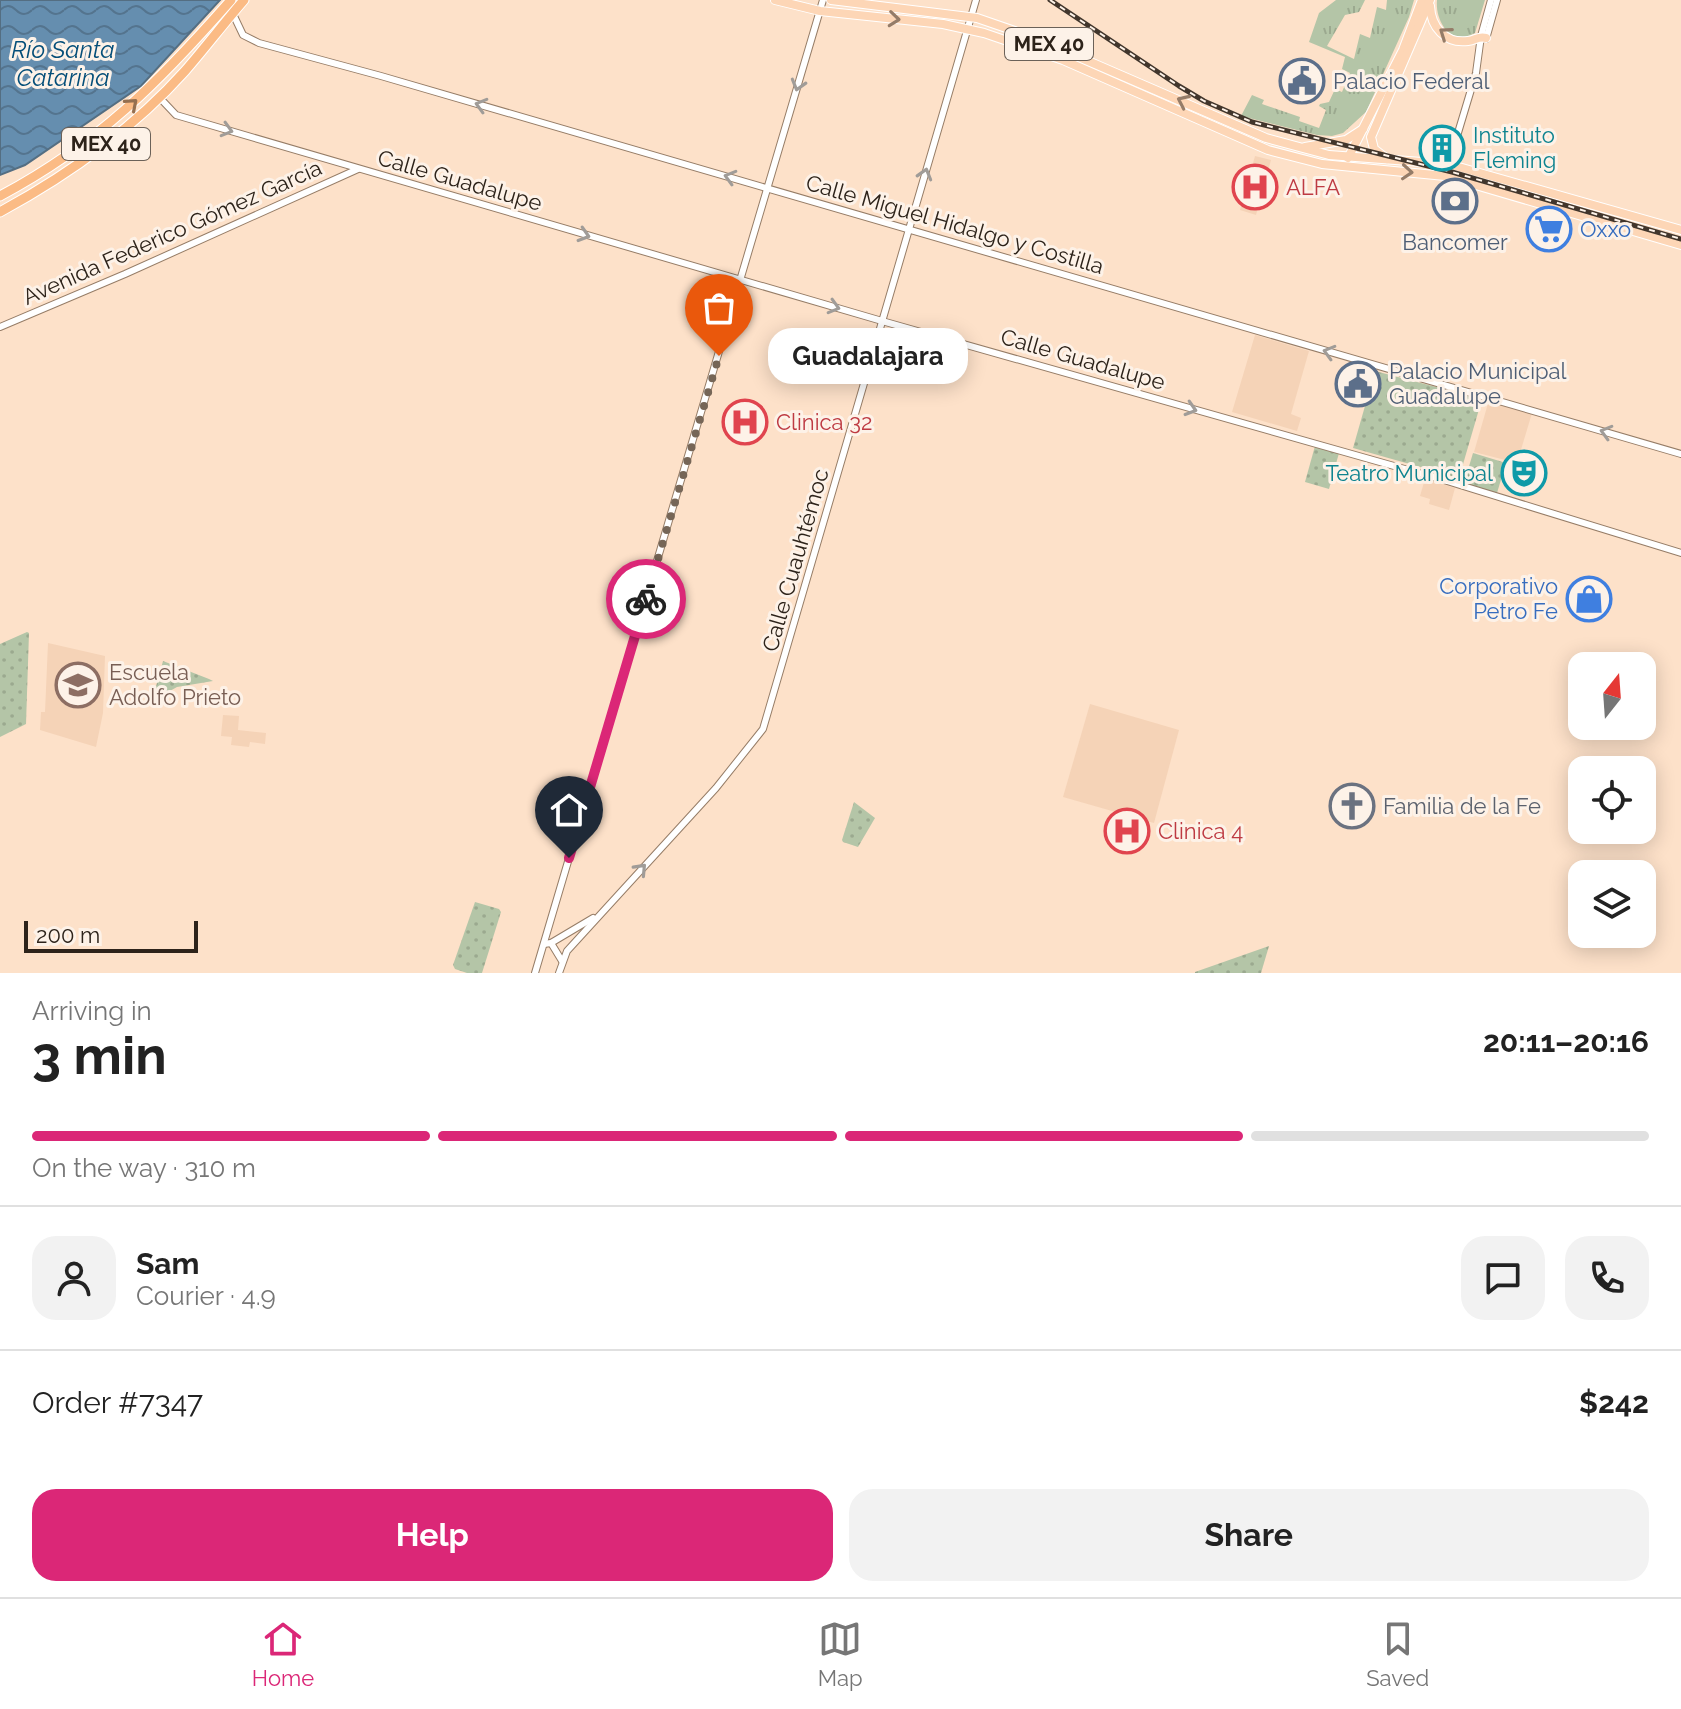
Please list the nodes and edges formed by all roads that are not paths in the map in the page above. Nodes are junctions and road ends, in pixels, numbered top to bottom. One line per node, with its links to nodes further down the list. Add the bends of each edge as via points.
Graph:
1 (231, 0): 16 (highway, MEX 40)
2 (244, 0): 11 (highway, MEX 40)
3 (775, 0): 10 (main road, MEX 40)
4 (823, 0): 10 (street)
5 (831, 0): 12 (main road, MEX 40)
6 (976, 0): 12 (street, Calle Cuauhtémoc)
7 (1422, 0): 18 (main road)
8 (1430, 0): 14 (main road, one-way to 8, via 1461,41 1443,35 1433,22); 23 (main road, via 1371,137 1374,149)
9 (1494, 0): 14 (street)
10 (820, 11): 13 (main road, MEX 40, one-way to 13); 29 (street, one-way to 29)
11 (233, 14): 15 (highway, MEX 40); 29 (street, Calle Miguel Hidalgo y Costilla, one-way to 11, via 254,41 243,35)
12 (971, 17): 13 (street, Calle Cuauhtémoc); 20 (main road, MEX 40, one-way to 12, via 1258,136 1035,38)
13 (967, 29): 25 (main road, MEX 40, via 1063,60 1254,146); 32 (street, Calle Cuauhtémoc, one-way to 13)
14 (1483, 39): 24 (street)
15 (197, 56): 16 (highway); 17 (highway, MEX 40)
16 (158, 81): 30 (highway, MEX 40, one-way to 16, via 69,156)
17 (159, 97): 26 (street, Calle Guadalupe, one-way to 26, via 176,115); 31 (highway, MEX 40, via 67,173)
18 (1368, 122): 19 (main road); 20 (main road, via 1346,140)
19 (1359, 140): 21 (main road); 22 (main road)
20 (1301, 148): 21 (main road, MEX 40)
21 (1349, 157): 22 (main road, MEX 40); 25 (main road)
22 (1360, 157): 23 (main road, MEX 40); 27 (main road)
23 (1387, 160): 24 (main road, MEX 40)
24 (1448, 164): 28 (street); 33 (main road, MEX 40)
25 (1344, 167): 27 (main road, MEX 40)
26 (358, 169): 35 (street, Calle Guadalupe, one-way to 35); 37 (street, Avenida Federico Gómez García)
27 (1367, 169): 28 (main road, MEX 40, one-way to 28)
28 (1445, 176): 34 (main road, MEX 40)
29 (768, 188): 32 (street, Calle Miguel Hidalgo y Costilla); 35 (street)
30 (0, 196)
31 (0, 212)
32 (909, 229): 36 (street, Calle Cuauhtémoc); 38 (street, Calle Miguel Hidalgo y Costilla, one-way to 32)
33 (1681, 230)
34 (1681, 245)
35 (741, 279): 36 (street, Calle Guadalupe, one-way to 36); 41 (street)
36 (882, 321): 39 (street, Calle Guadalupe, one-way to 39); 40 (street, Calle Cuauhtémoc, one-way to 36, via 763,729)
37 (0, 327)
38 (1681, 454)
39 (1681, 553)
40 (599, 914): 41 (street); 42 (street, Calle Cuauhtémoc)
41 (547, 943): 42 (street); 43 (street)
42 (562, 961): 44 (street, Calle Cuauhtémoc)
43 (535, 973)
44 (559, 973)

